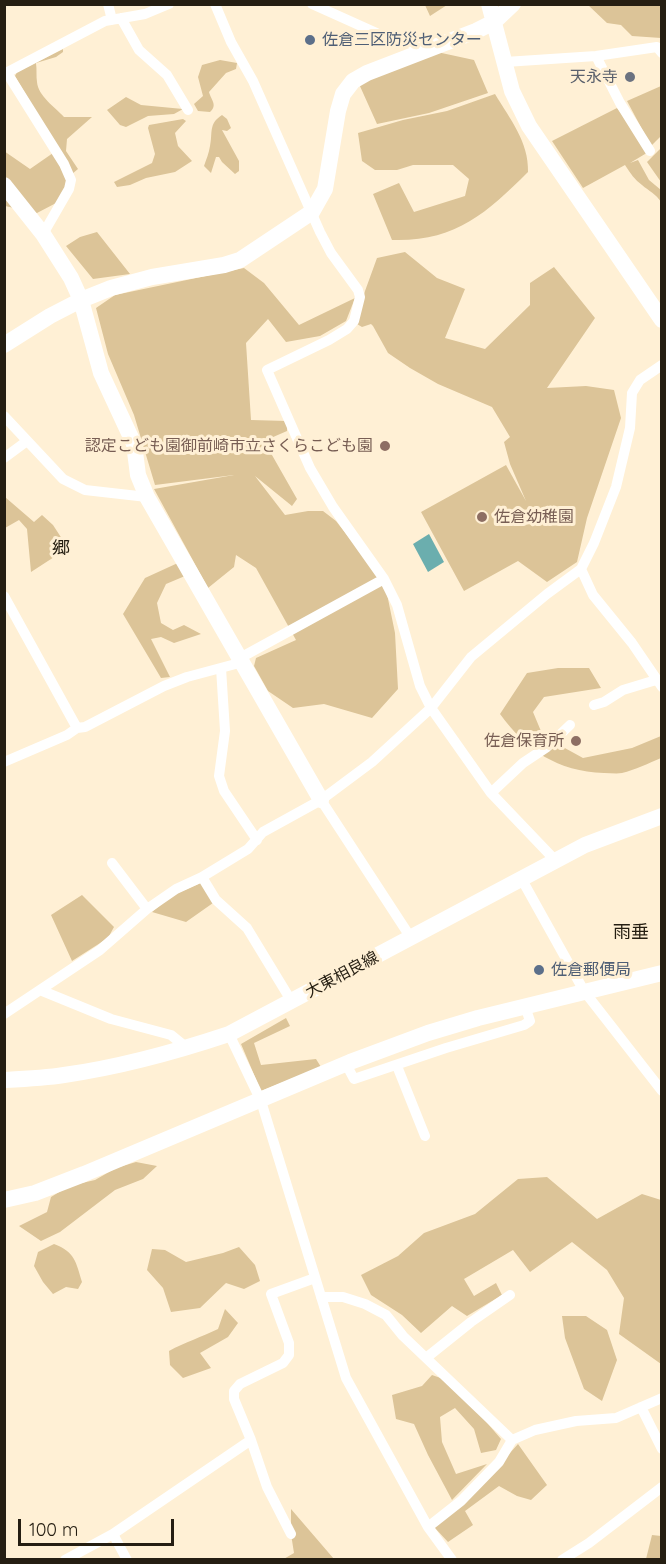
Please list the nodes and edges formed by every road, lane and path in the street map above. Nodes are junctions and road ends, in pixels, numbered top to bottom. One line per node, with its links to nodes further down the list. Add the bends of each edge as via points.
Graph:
1 (108, 4): 7 (street)
2 (169, 4): 7 (street)
3 (214, 4): 17 (street)
4 (312, 4): 9 (street, via 381,34)
5 (489, 4): 8 (street)
6 (513, 4): 8 (street)
7 (117, 19): 13 (street, via 105,21); 14 (street, via 140,50 167,75)
8 (494, 22): 9 (street); 12 (street)
9 (429, 48): 17 (street, via 367,73 353,81 343,94 325,189)
10 (662, 53): 11 (street, via 657,48)
11 (596, 56): 12 (street); 15 (street)
12 (505, 62): 20 (street, via 512,91 529,126)
13 (6, 74): 18 (street, via 71,180)
14 (188, 110)
15 (650, 151)
16 (4, 185): 18 (street)
17 (312, 212): 19 (street, via 240,260 111,288); 28 (street, via 331,253 358,290 354,321 329,340 267,370 310,468)
18 (43, 234): 19 (street, via 72,278)
19 (81, 300): 21 (street); 26 (street, via 101,373 134,444 138,475)
20 (662, 320)
21 (4, 345)
22 (662, 365): 27 (street, via 640,380 632,393 630,429 616,487)
23 (4, 416): 24 (street)
24 (27, 441): 25 (street); 26 (street, via 63,479 82,489)
25 (4, 458)
26 (147, 497): 30 (street)
27 (581, 569): 32 (street, via 593,595); 34 (street, via 471,657)
28 (384, 579): 30 (street); 34 (street, via 398,605 420,686)
29 (4, 596): 36 (street)
30 (241, 660): 31 (street); 39 (street)
31 (221, 668): 36 (street, via 164,686); 41 (street, via 225,731 219,776 224,791)
32 (659, 683): 33 (street, via 623,690)
33 (594, 705)
34 (431, 708): 38 (street); 39 (street, via 372,762)
35 (570, 725): 38 (street)
36 (77, 728): 37 (street)
37 (4, 762)
38 (491, 793): 42 (street)
39 (321, 800): 41 (street, via 263,832); 47 (street)
40 (662, 816): 42 (street, 大東相良線)
41 (257, 840): 44 (street)
42 (555, 860): 45 (street, 大東相良線)
43 (112, 863): 46 (street)
44 (202, 877): 46 (street); 51 (street, via 216,900 247,928)
45 (520, 878): 47 (street, 大東相良線); 50 (street)
46 (147, 909): 49 (street, via 100,950)
47 (411, 938): 51 (street, 大東相良線)
48 (662, 973): 50 (street)
49 (40, 990): 53 (street); 55 (street, via 111,1019 171,1035)
50 (584, 991): 52 (street); 59 (street)
51 (292, 1002): 54 (street, 大東相良線)
52 (525, 1006): 56 (street, via 428,1033); 57 (street, via 530,1021 525,1025)
53 (6, 1009)
54 (229, 1034): 55 (street, 大東相良線); 60 (street)
55 (187, 1048): 58 (street, 大東相良線, via 74,1074)
56 (346, 1064): 57 (street, via 354,1079); 60 (street)
57 (397, 1066): 61 (street)
58 (4, 1080)
59 (662, 1091)
60 (261, 1101): 62 (street, via 84,1174); 63 (street)
61 (425, 1136)
62 (4, 1200)
63 (315, 1278): 65 (street); 69 (street, via 271,1294 289,1342 289,1355 283,1363 240,1384 234,1391)
64 (510, 1295): 66 (street)
65 (321, 1297): 66 (street, via 343,1297 386,1315); 73 (street, via 346,1378)
66 (426, 1358): 70 (street)
67 (662, 1398): 68 (street)
68 (641, 1407): 70 (street, via 616,1418 576,1421 535,1430); 71 (street)
69 (251, 1440): 74 (street); 75 (street, via 267,1487)
70 (512, 1440): 73 (street, via 499,1462 461,1501)
71 (662, 1449)
72 (662, 1487): 79 (street)
73 (428, 1527): 78 (street)
74 (113, 1534): 76 (street); 77 (street)
75 (291, 1534)
76 (65, 1560)
77 (128, 1560)
78 (452, 1560)
79 (562, 1560)

